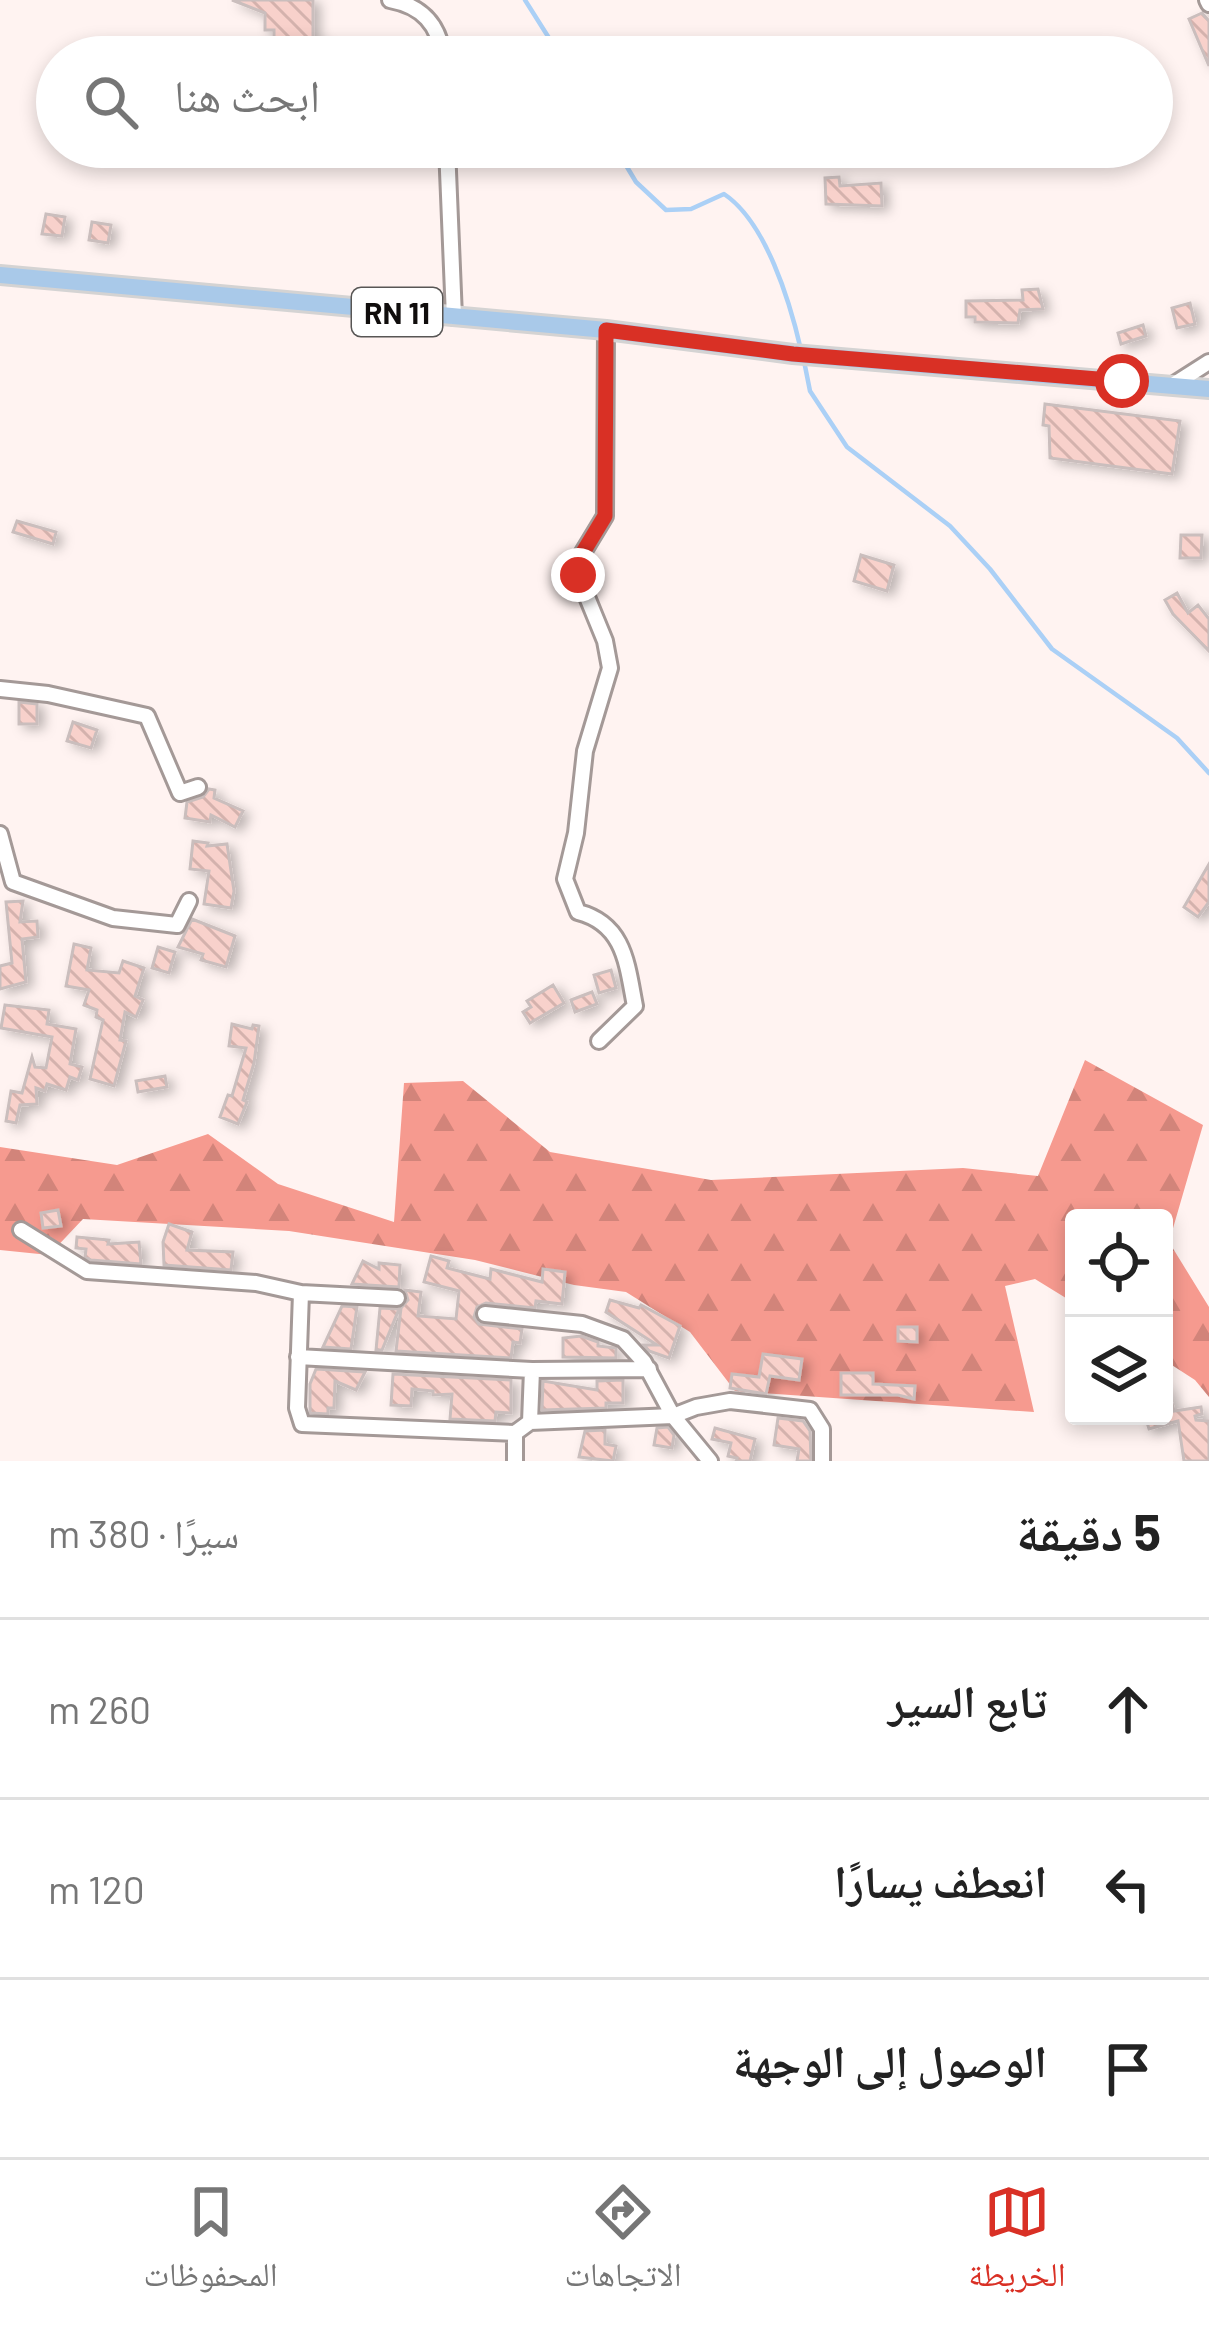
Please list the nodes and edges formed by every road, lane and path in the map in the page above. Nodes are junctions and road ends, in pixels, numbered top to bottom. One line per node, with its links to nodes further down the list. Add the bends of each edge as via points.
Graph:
1 (390, 0): 2 (street, via 413,4)
2 (435, 36)
3 (448, 168): 5 (street)
4 (0, 275): 5 (main road, RN 11)
5 (454, 317): 6 (main road, RN 11)
6 (606, 330): 8 (main road, RN 11); 14 (street, via 605,516 578,575 610,668 585,751 565,879 578,912 597,917 622,943 628,970 634,1006)
7 (1209, 362): 8 (street)
8 (1173, 385): 9 (main road, RN 11)
9 (1209, 389)
10 (0, 689): 11 (street, via 147,716 180,793)
11 (198, 787)
12 (0, 834): 13 (street, via 13,882 113,918 177,925)
13 (189, 901)
14 (599, 1042)
15 (21, 1230): 16 (street, via 87,1271)
16 (301, 1293): 17 (street); 19 (street)
17 (397, 1298)
18 (485, 1314): 21 (street, via 611,1332)
19 (298, 1357): 20 (street); 24 (street, via 302,1424)
20 (532, 1370): 21 (street); 23 (street)
21 (649, 1370): 22 (street)
22 (673, 1416): 23 (street); 26 (street); 27 (street, via 730,1401 810,1410 822,1429)
23 (530, 1422): 24 (street)
24 (515, 1433): 25 (street)
25 (515, 1461)
26 (710, 1461)
27 (822, 1461)

